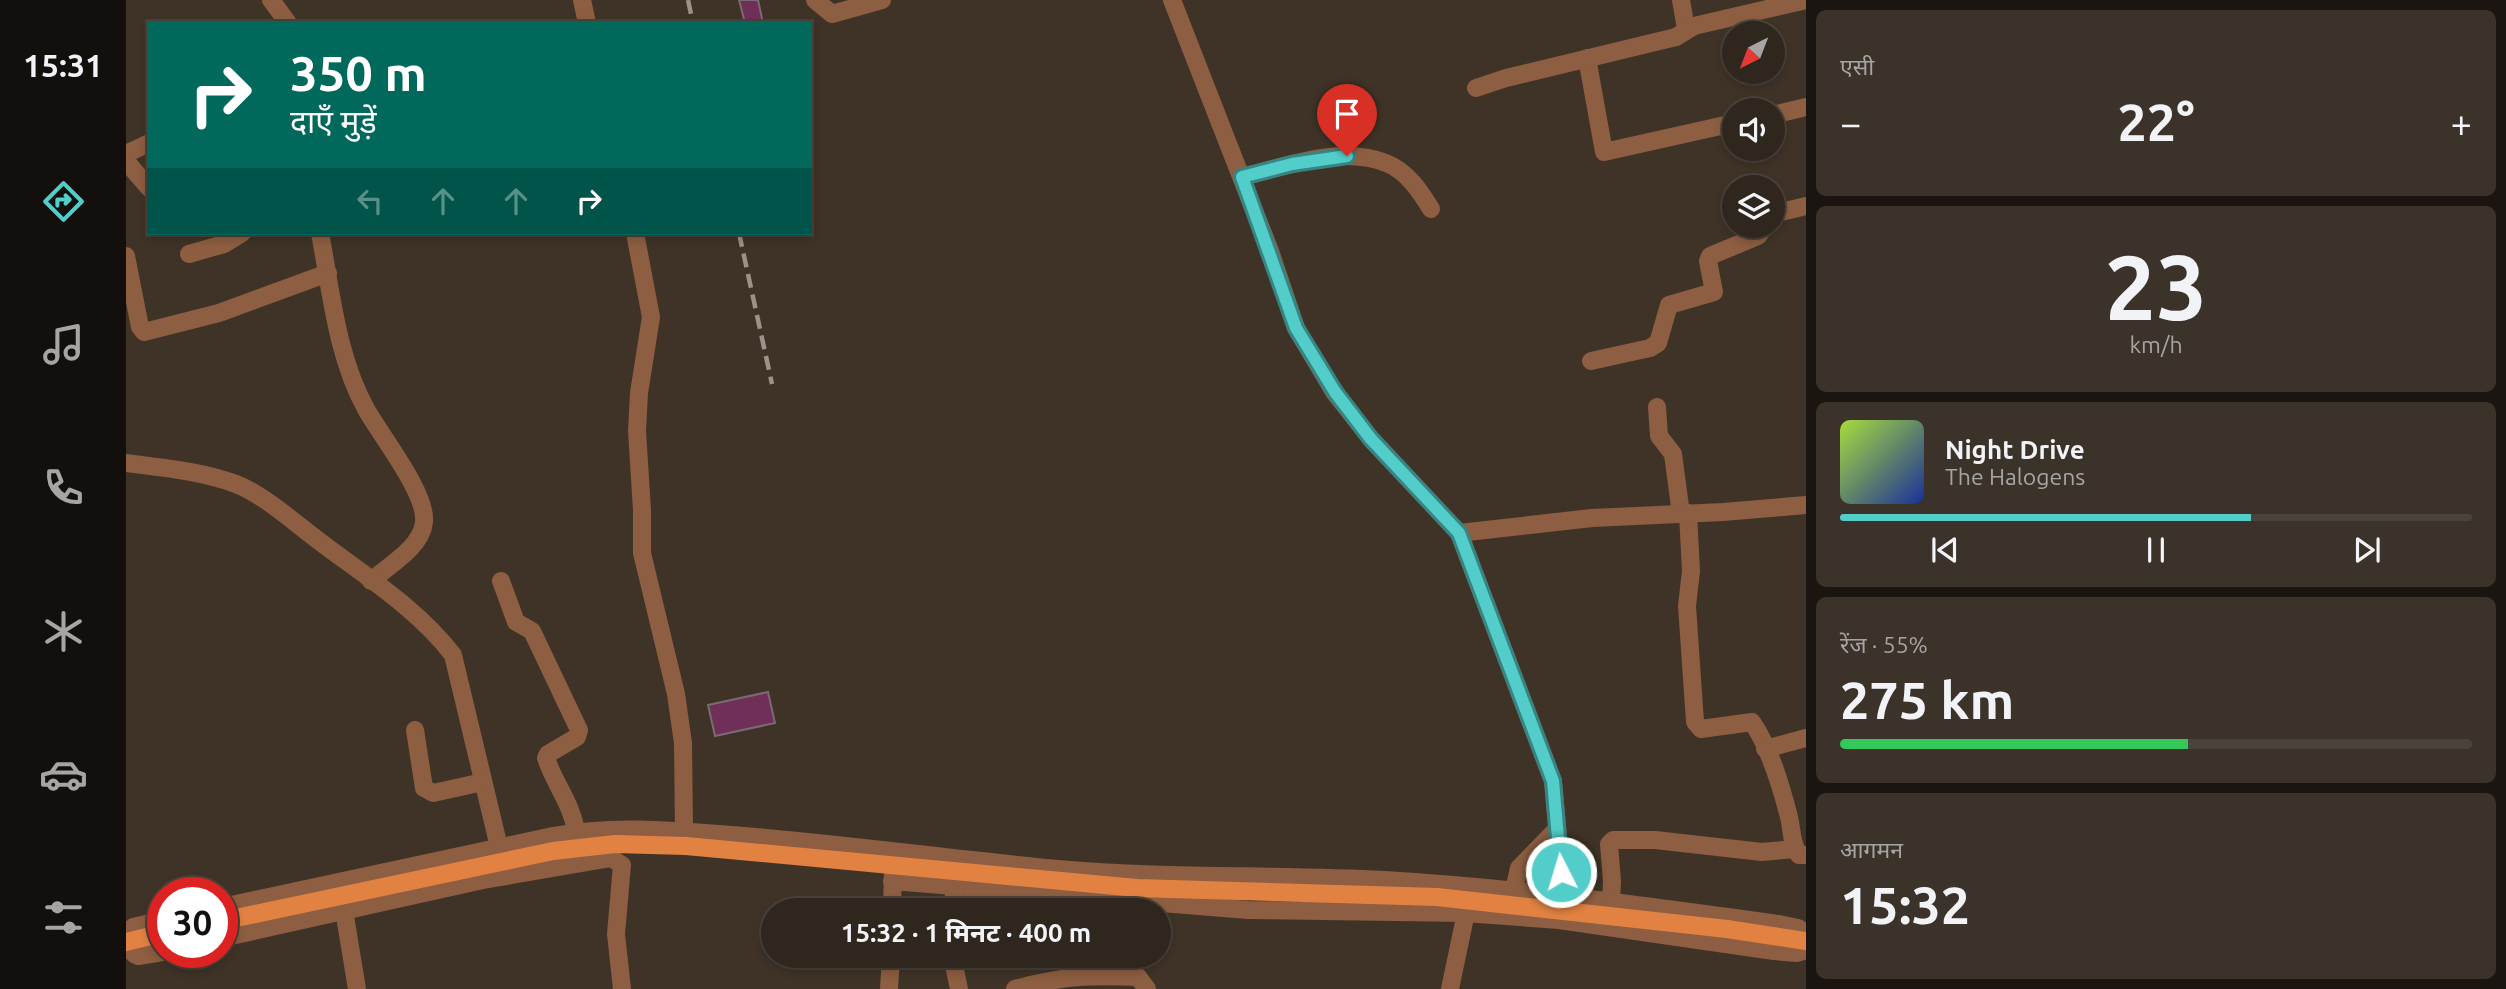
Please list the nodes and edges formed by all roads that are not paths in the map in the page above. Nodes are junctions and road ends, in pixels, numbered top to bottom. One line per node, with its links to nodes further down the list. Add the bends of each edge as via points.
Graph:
1 (271, 0): 8 (street)
2 (582, 0): 9 (street)
3 (815, 0): 4 (street, via 832,14)
4 (883, 0)
5 (1172, 0): 19 (street)
6 (1681, 0): 10 (street)
7 (1806, 0): 10 (street)
8 (287, 21)
9 (587, 21)
10 (1686, 29): 11 (street, via 1676,37)
11 (1587, 58): 12 (street); 15 (street, via 1604,152)
12 (1476, 88)
13 (1806, 107): 14 (street)
14 (1785, 112)
15 (1722, 127)
16 (147, 144): 17 (street)
17 (126, 154)
18 (126, 162): 20 (street)
19 (1242, 177): 22 (street, via 1322,159 1369,158 1401,172); 36 (street, via 1296,328 1335,392 1371,439)
20 (147, 186)
21 (1806, 206): 23 (street)
22 (1431, 209)
23 (1785, 211)
24 (239, 235): 28 (street)
25 (320, 235): 30 (street)
26 (635, 235): 45 (street, via 651,317 637,431 642,554 676,694 683,743)
27 (1753, 238): 31 (street, via 1710,256 1707,261 1714,292 1670,305 1658,343)
28 (189, 254)
29 (126, 256): 30 (street, via 144,332 211,315)
30 (328, 273): 37 (street, via 348,369 424,509 424,523 415,543)
31 (1591, 361)
32 (1657, 407): 35 (street, via 1659,436 1673,454)
33 (126, 463): 37 (street, via 193,471 238,485)
34 (1806, 505): 35 (street)
35 (1685, 514): 36 (street, via 1592,518); 41 (street, via 1695,722 1701,729 1749,721)
36 (1459, 533): 43 (street, via 1553,781)
37 (371, 581): 42 (street, via 410,610 453,654)
38 (501, 581): 44 (street, via 516,622 533,631 579,730 577,737 546,758 573,812)
39 (415, 730): 42 (street, via 427,791)
40 (1806, 738): 41 (street)
41 (1765, 749): 47 (street)
42 (483, 782): 46 (street)
43 (1558, 829): 52 (street, via 1519,868); 53 (street)
44 (576, 831): 45 (street); 46 (street)
45 (684, 831): 48 (street)
46 (499, 847): 57 (street)
47 (1800, 852): 56 (street, via 1613,841 1609,844)
48 (895, 853): 49 (street); 51 (street, via 1125,874 1384,880)
49 (892, 881): 50 (street); 54 (street)
50 (955, 886): 55 (street); 59 (street, via 1248,910)
51 (1475, 887): 52 (street); 59 (street)
52 (1514, 890): 53 (street)
53 (1563, 894): 56 (street)
54 (892, 898)
55 (954, 898)
56 (1611, 901): 62 (street, via 1779,924)
57 (238, 904)
58 (344, 910): 63 (street); 71 (street); 72 (street, via 483,880 616,859 622,865 617,933)
59 (1465, 914): 66 (street, via 1559,920 1774,951); 77 (street)
60 (238, 918): 65 (main road, bridge, via 553,850 615,844 687,846 1137,888 1437,897)
61 (147, 924): 64 (street, via 133,927 128,934)
62 (1806, 933)
63 (238, 934)
64 (131, 940): 67 (street, via 131,950 138,956)
65 (1806, 941)
66 (1806, 950)
67 (147, 955)
68 (890, 968): 73 (street)
69 (955, 968): 74 (street)
70 (1060, 983): 75 (street); 76 (street, via 1084,975 1138,977)
71 (357, 989)
72 (622, 989)
73 (889, 989)
74 (959, 989)
75 (1015, 989)
76 (1147, 989)
77 (1451, 989)

